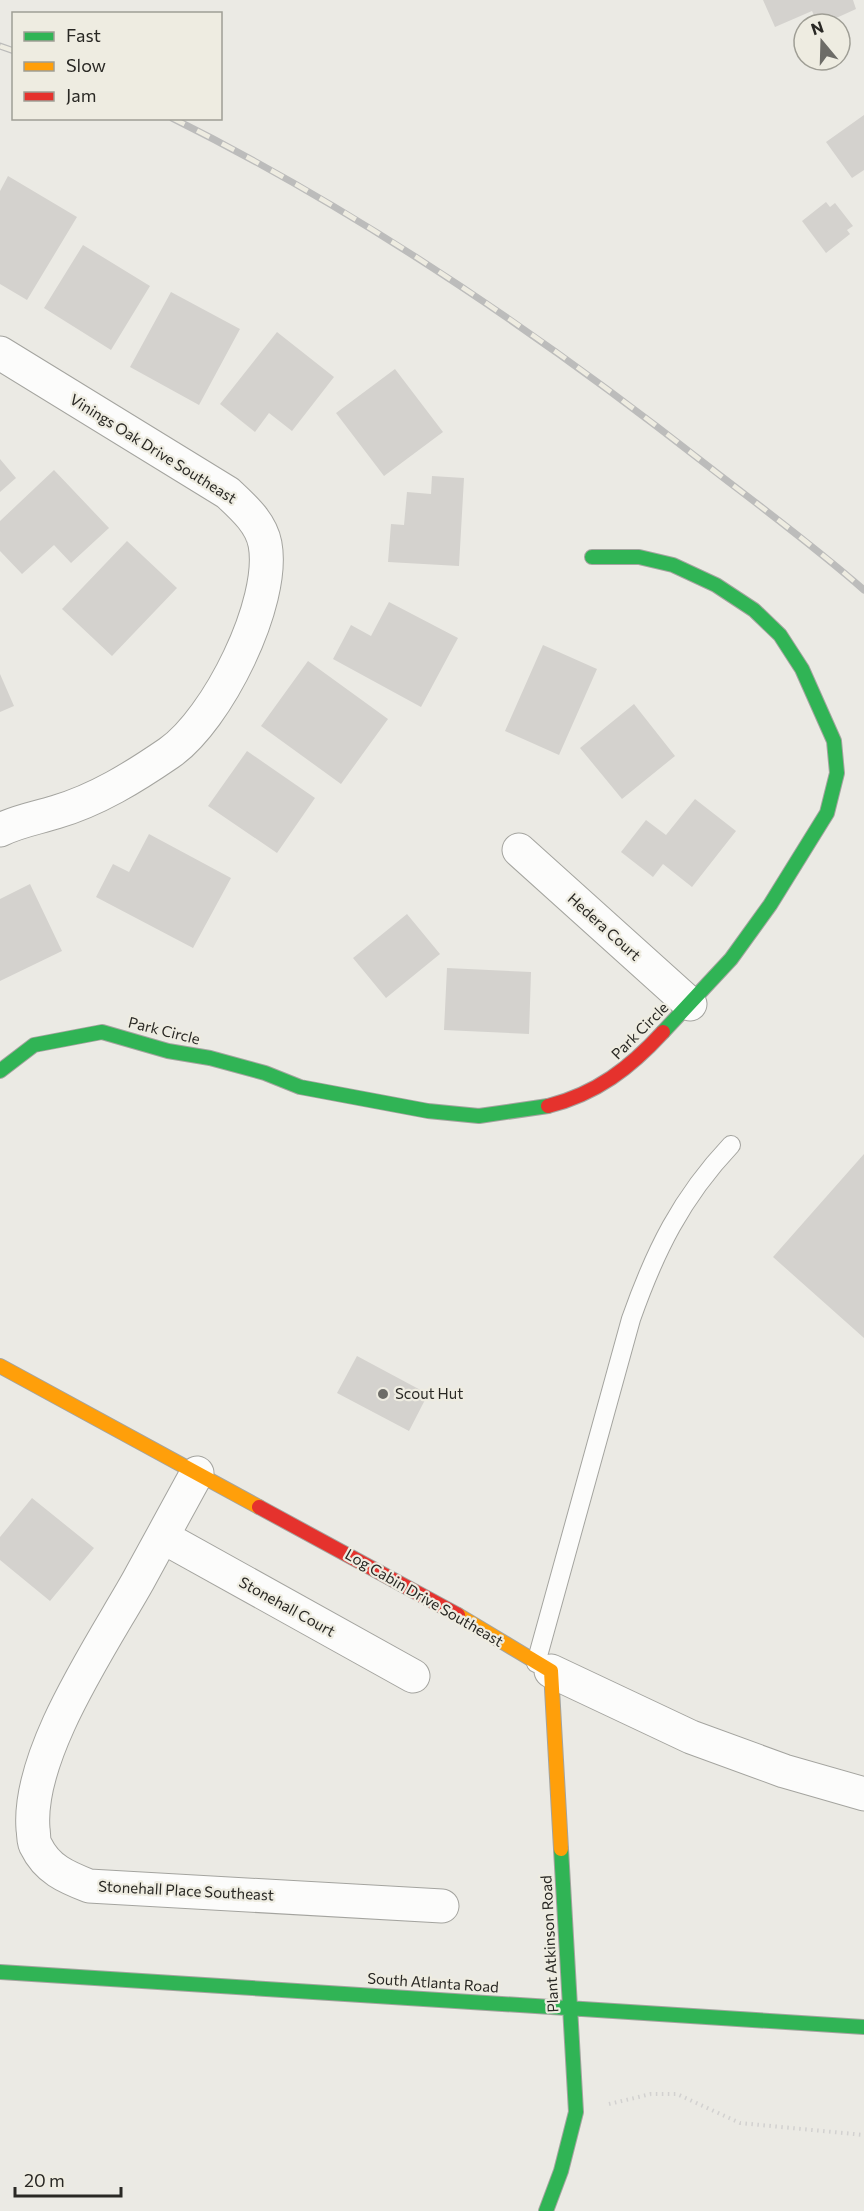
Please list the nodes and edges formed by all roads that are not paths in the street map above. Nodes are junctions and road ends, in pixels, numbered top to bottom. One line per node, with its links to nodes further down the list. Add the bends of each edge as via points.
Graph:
1 (0, 353): 3 (street, Vinings Oak Drive Southeast, via 228,493 251,515 265,543 266,575 258,614 237,661 206,716 172,751 103,794)
2 (592, 557): 5 (street, Park Circle, via 639,557 674,565 717,585 754,610 780,635 802,669 834,741 837,773 827,813 764,914 731,959)
3 (0, 830)
4 (519, 850): 5 (street, Hedera Court)
5 (690, 1004): 6 (street, Park Circle, via 615,1078 576,1099 532,1110 479,1116 428,1112 300,1087 265,1073 102,1032 34,1045)
6 (0, 1071)
7 (731, 1145): 11 (lane, via 702,1176 650,1264 631,1319)
8 (0, 1366): 9 (street, Log Cabin Drive Southeast)
9 (197, 1473): 10 (street, Stonehall Place Southeast); 11 (street, Log Cabin Drive Southeast, via 437,1603)
10 (163, 1537): 12 (street, Stonehall Court); 14 (street, Stonehall Place Southeast, via 86,1668 51,1743 39,1774 32,1813 35,1845 58,1874 88,1886)
11 (543, 1667): 13 (street, Log Cabin Drive Southeast, via 691,1737 784,1771); 16 (street, Plant Atkinson Road)
12 (413, 1676)
13 (864, 1794)
14 (441, 1906)
15 (0, 1972): 16 (street, South Atlanta Road)
16 (571, 2008): 17 (street, South Atlanta Road); 18 (street, Plant Atkinson Road, via 576,2112)
17 (864, 2027)
18 (546, 2211)

